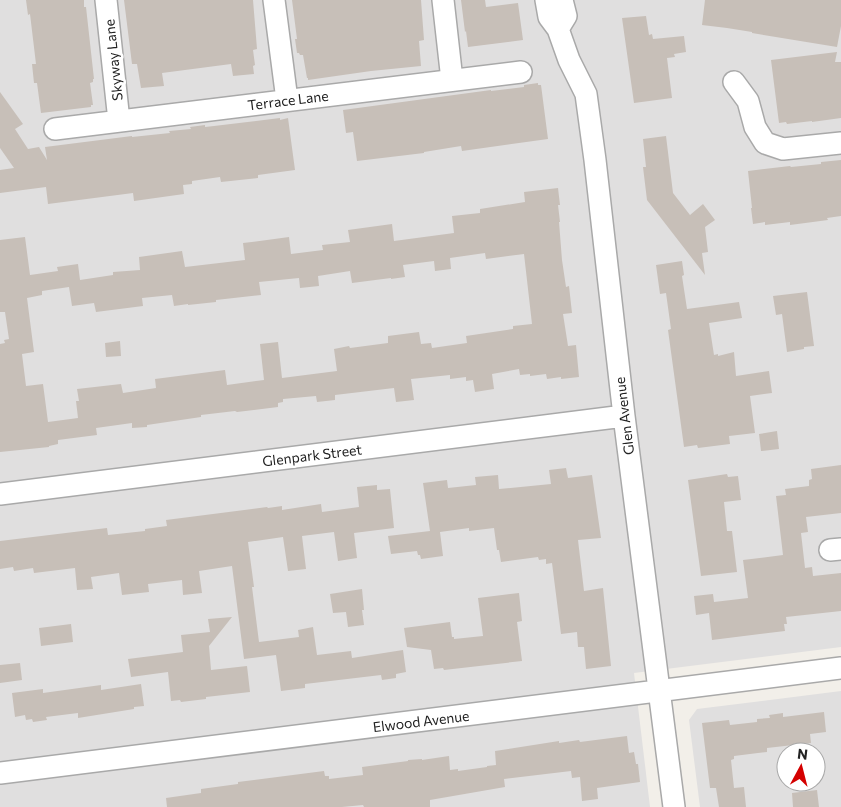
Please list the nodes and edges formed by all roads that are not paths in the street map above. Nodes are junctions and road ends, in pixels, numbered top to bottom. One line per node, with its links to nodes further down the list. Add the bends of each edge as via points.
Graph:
1 (106, 0): 11 (street, Skyway Lane)
2 (274, 0): 10 (street)
3 (442, 0): 8 (street)
4 (546, 0): 6 (street, Glen Avenue, via 549,17)
5 (562, 0): 6 (street, via 566,16)
6 (558, 29): 14 (street, Glen Avenue, via 586,94)
7 (521, 72): 8 (street, Terrace Lane)
8 (452, 80): 10 (street, Terrace Lane)
9 (734, 82): 13 (street, via 748,101 755,128 765,143 783,149)
10 (287, 100): 11 (street, Terrace Lane)
11 (119, 121): 12 (street, Terrace Lane)
12 (55, 129)
13 (841, 143)
14 (624, 416): 15 (street, Glenpark Street); 17 (street, Glen Avenue)
15 (0, 494)
16 (841, 668): 17 (street, Elwood Avenue)
17 (660, 692): 18 (street, Elwood Avenue); 19 (street, Glen Avenue)
18 (0, 773)
19 (674, 807)

